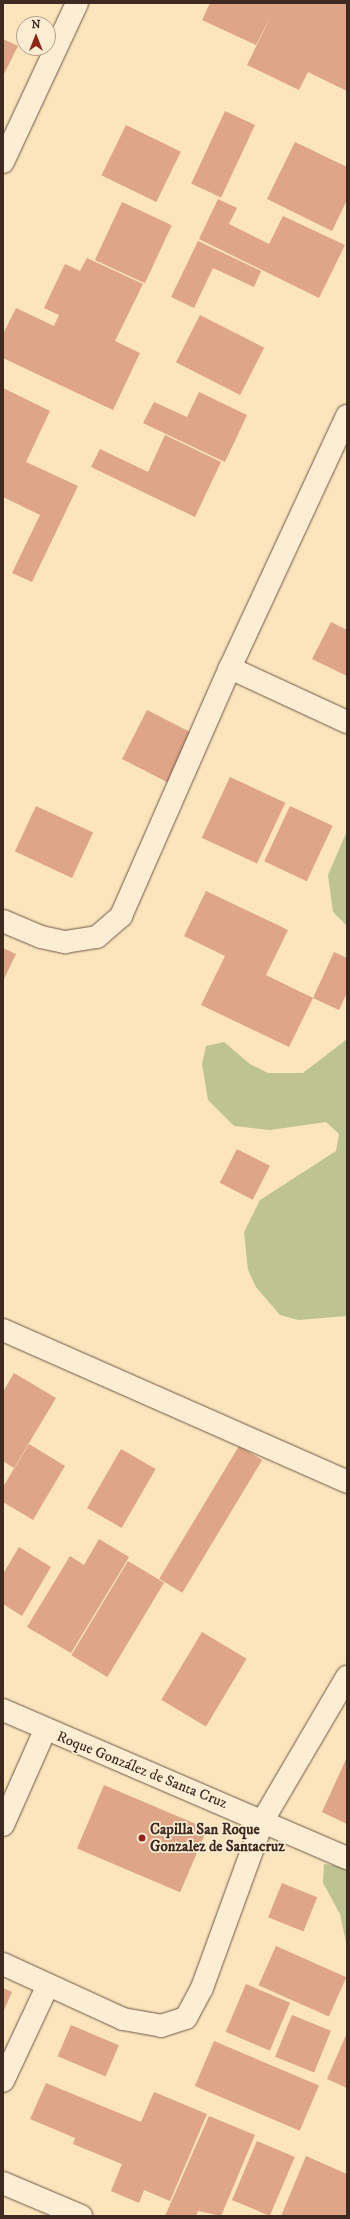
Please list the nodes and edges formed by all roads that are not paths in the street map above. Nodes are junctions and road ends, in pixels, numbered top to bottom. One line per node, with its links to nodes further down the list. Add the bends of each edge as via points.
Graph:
1 (77, 3): 2 (street)
2 (3, 162)
3 (347, 416): 4 (street)
4 (230, 668): 5 (street); 6 (street, via 121,916 97,937 65,942 41,937)
5 (347, 722)
6 (3, 921)
7 (3, 1330): 8 (street)
8 (347, 1482)
9 (347, 1677): 12 (street)
10 (3, 1710): 11 (street, Roque González de Santa Cruz)
11 (45, 1730): 12 (street, Roque González de Santa Cruz); 13 (street)
12 (263, 1820): 14 (street, Roque González de Santa Cruz); 16 (street, via 202,1988 186,2018 161,2026 123,2019)
13 (3, 1825)
14 (347, 1858)
15 (3, 1964): 16 (street)
16 (47, 1987): 17 (street)
17 (3, 2080)
18 (3, 2183): 19 (street)
19 (80, 2216)

